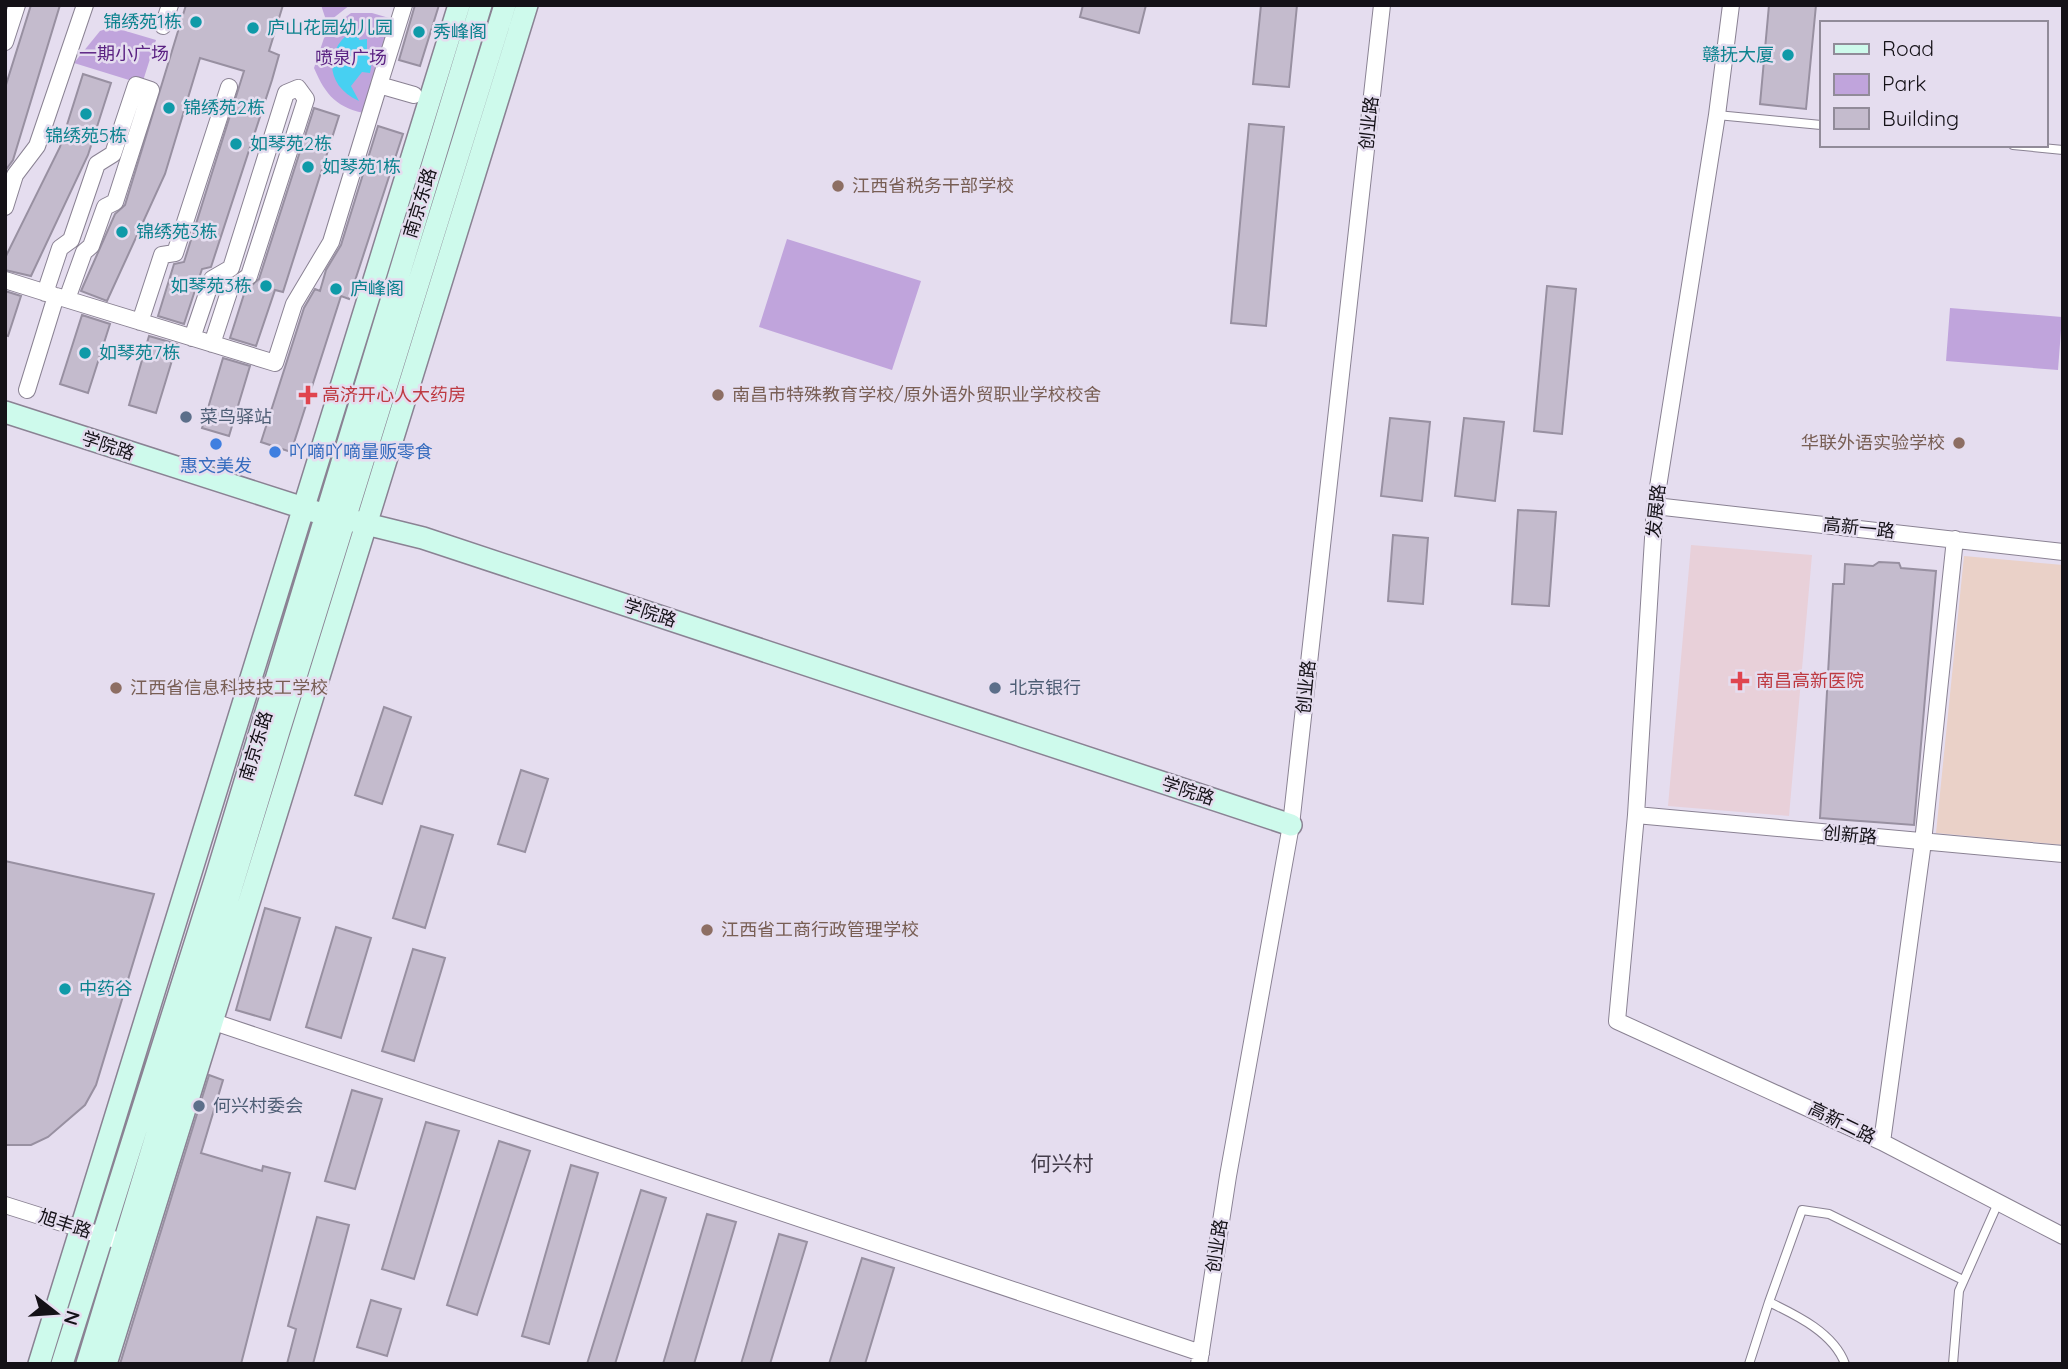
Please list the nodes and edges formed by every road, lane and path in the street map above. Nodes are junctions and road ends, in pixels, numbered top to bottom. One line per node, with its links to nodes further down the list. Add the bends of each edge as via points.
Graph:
1 (17, 5): 12 (street)
2 (85, 5): 20 (street, via 37,146)
3 (170, 5): 11 (street)
4 (404, 5): 13 (street)
5 (459, 5): 30 (street)
6 (481, 5): 31 (street, 南京东路)
7 (505, 5): 31 (street, 南京东路)
8 (527, 5): 32 (street)
9 (1382, 5): 36 (street, 创业路)
10 (1731, 5): 16 (street, 发展路)
11 (163, 26)
12 (5, 42)
13 (379, 85): 15 (street); 26 (street, via 331,242 294,304 275,363)
14 (229, 87): 24 (street, via 175,253 162,255)
15 (414, 95)
16 (1717, 115): 17 (lane); 29 (street, 发展路)
17 (1820, 125)
18 (2033, 147): 19 (lane)
19 (2063, 150)
20 (9, 184): 21 (street)
21 (5, 207)
22 (5, 280): 23 (street)
23 (56, 296): 23 (street, via 84,251 92,246 105,207 115,202 151,90 136,85 113,155 97,164 71,240 60,248); 24 (street); 27 (street)
24 (140, 322): 25 (street)
25 (192, 338): 26 (street); 26 (street, via 212,279 231,268 286,93 298,88 306,99 249,276 230,289)
26 (212, 344)
27 (27, 390)
28 (5, 412): 30 (street, 学院路)
29 (1655, 506): 33 (street, 高新一路); 35 (street, 发展路)
30 (303, 509): 31 (street, 学院路); 44 (street)
31 (335, 517): 32 (street, 学院路); 39 (street, 南京东路); 45 (street, 南京东路)
32 (366, 524): 36 (street, 学院路, via 424,538); 39 (street)
33 (1955, 539): 34 (street, 高新一路); 37 (street)
34 (2063, 552)
35 (1636, 815): 37 (street, 创新路); 40 (street, 发展路)
36 (1291, 825): 50 (street, 创业路)
37 (1923, 842): 38 (street, 创新路); 41 (street)
38 (2063, 854)
39 (203, 1018): 47 (street, 南京东路); 50 (street); 54 (street)
40 (1617, 1021): 41 (street, 高新二路)
41 (1882, 1142): 42 (street, 高新二路)
42 (1998, 1203): 46 (street, 高新二路); 48 (lane)
43 (5, 1205): 44 (street, 旭丰路)
44 (80, 1228): 45 (street, 旭丰路); 51 (street)
45 (102, 1236): 47 (street, 旭丰路); 52 (street, 南京东路)
46 (2063, 1236)
47 (124, 1243): 53 (street, 南京东路)
48 (1963, 1280): 49 (lane, via 1829,1214 1802,1210); 57 (lane)
49 (1769, 1302): 55 (lane); 56 (lane, via 1803,1318 1841,1352)
50 (1200, 1358)
51 (39, 1364)
52 (62, 1364)
53 (87, 1364)
54 (106, 1364)
55 (1749, 1364)
56 (1845, 1364)
57 (1953, 1364)

